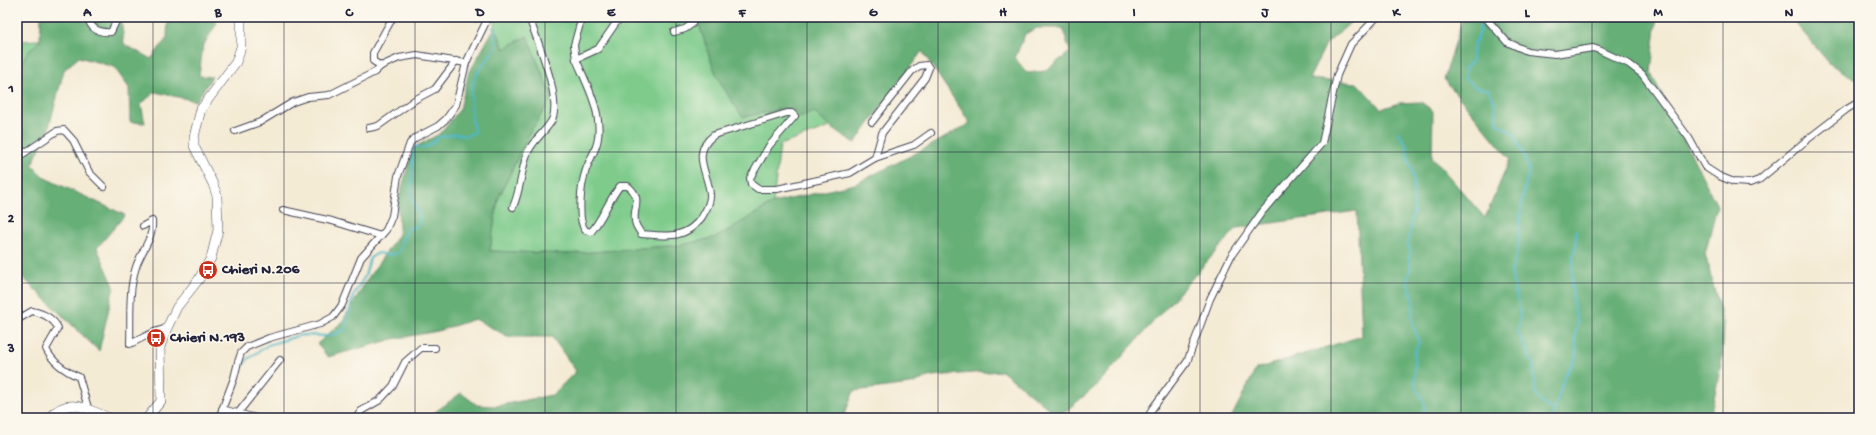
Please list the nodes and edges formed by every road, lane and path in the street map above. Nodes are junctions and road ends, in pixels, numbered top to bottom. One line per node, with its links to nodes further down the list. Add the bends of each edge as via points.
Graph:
1 (88, 17): 2 (street, via 94,28 111,32)
2 (118, 17)
3 (241, 17): 30 (main road, via 241,47 236,62 201,109 194,137 194,146 217,196 218,230 211,258 199,279 177,306)
4 (393, 17): 16 (street, via 373,53 373,61)
5 (487, 17): 15 (street)
6 (529, 17): 25 (street, via 551,79 555,111 551,121 526,156 519,194)
7 (582, 17): 13 (street, via 574,45)
8 (620, 17): 13 (street, via 598,49)
9 (691, 17): 12 (street, via 692,24)
10 (1377, 17): 42 (street, via 1351,44 1337,75 1322,143 1262,212 1231,256 1210,299 1187,362)
11 (1485, 17): 17 (street, via 1507,42 1526,51 1555,54 1592,48 1634,67 1689,138 1705,167 1734,182 1750,183 1759,180 1808,139)
12 (674, 32)
13 (576, 59): 23 (street, via 598,114 598,139 585,174 581,195 581,225 591,232 600,222 620,186 628,186 638,199 635,224 641,234 683,234 695,226 707,209 710,195 701,161 707,140 714,135 787,113 792,112 795,116 770,146 750,178 751,184 758,189 777,189 850,174)
14 (456, 61): 15 (street); 16 (street, via 417,55 399,58); 19 (street, via 435,88 378,126)
15 (466, 63): 28 (street, via 456,105 438,126 414,138 410,143 398,176 392,216)
16 (381, 66): 20 (street, via 375,72 329,95 308,97 293,102 260,122)
17 (1859, 102)
18 (872, 122): 23 (street, via 912,71 919,66 927,65 929,68 926,78 882,133)
19 (369, 128)
20 (236, 131)
21 (931, 133): 23 (street, via 914,145)
22 (17, 158): 24 (street, via 57,131 64,130 73,140 89,172)
23 (875, 158)
24 (104, 186)
25 (513, 207)
26 (283, 210): 28 (street)
27 (143, 226): 30 (street, via 152,221 153,229 136,266 132,286 130,344)
28 (381, 236): 33 (street, via 361,258 346,296 333,317 320,324 255,343 242,353)
29 (17, 320): 34 (street, via 32,310 40,312 56,324 58,328 46,349 59,366 79,378)
30 (166, 328): 38 (main road, via 160,347 161,401)
31 (435, 348): 41 (street, via 421,348 404,362 393,386 380,400 361,411)
32 (280, 360): 35 (street)
33 (222, 409): 35 (street); 39 (street)
34 (89, 411): 36 (main road, via 76,405 68,405 60,408); 37 (main road)
35 (235, 412): 40 (street)
36 (49, 418)
37 (110, 418)
38 (147, 418)
39 (219, 418)
40 (256, 418)
41 (356, 418)
42 (1148, 418)

